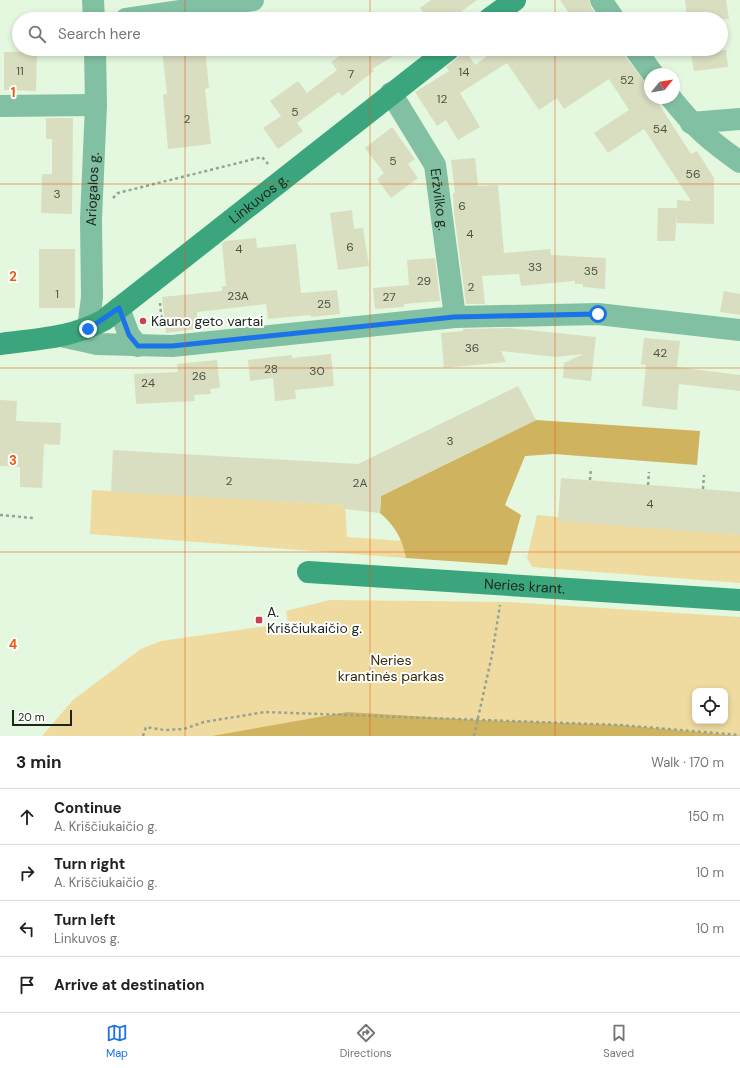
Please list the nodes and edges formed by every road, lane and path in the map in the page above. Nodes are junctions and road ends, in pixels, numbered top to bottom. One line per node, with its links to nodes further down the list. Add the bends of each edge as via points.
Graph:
1 (93, 0): 5 (street)
2 (253, 0): 6 (street)
3 (515, 0): 7 (street)
4 (601, 0): 8 (street)
5 (94, 12)
6 (173, 12)
7 (499, 12)
8 (609, 12)
9 (95, 56): 14 (street, Ariogalos g.)
10 (440, 56): 13 (street, Linkuvos g.)
11 (640, 56): 12 (street)
12 (649, 68)
13 (392, 93): 20 (street, Linkuvos g.); 23 (street, Eržvilko g., via 435,165)
14 (96, 104): 16 (street); 21 (street, Ariogalos g.)
15 (676, 104): 18 (street)
16 (0, 106)
17 (740, 119): 18 (street)
18 (691, 124): 19 (street, via 714,145)
19 (740, 162)
20 (280, 181): 21 (path, via 262,157 118,193); 22 (street, Linkuvos g.)
21 (91, 219): 24 (street, Ariogalos g., via 92,297)
22 (119, 308): 24 (street, Linkuvos g.); 28 (street, via 129,335)
23 (454, 317): 25 (street, via 598,314); 28 (street, via 172,346)
24 (88, 329): 26 (street, Linkuvos g.)
25 (740, 330)
26 (61, 336): 27 (street); 28 (street, via 97,344)
27 (0, 344)
28 (138, 346)
29 (590, 468): 32 (path)
30 (649, 472): 33 (path)
31 (704, 475): 34 (path)
32 (590, 480)
33 (648, 485)
34 (703, 489)
35 (0, 515): 36 (path)
36 (33, 518)
37 (308, 572): 38 (street, Neries krant.)
38 (511, 585): 39 (street, Neries krant.); 40 (path, via 500,604)
39 (740, 600)
40 (477, 720): 41 (path, via 620,724); 42 (path, via 265,712 204,722 184,729 164,730 146,727); 43 (path)
41 (740, 735)
42 (143, 736)
43 (474, 736)

